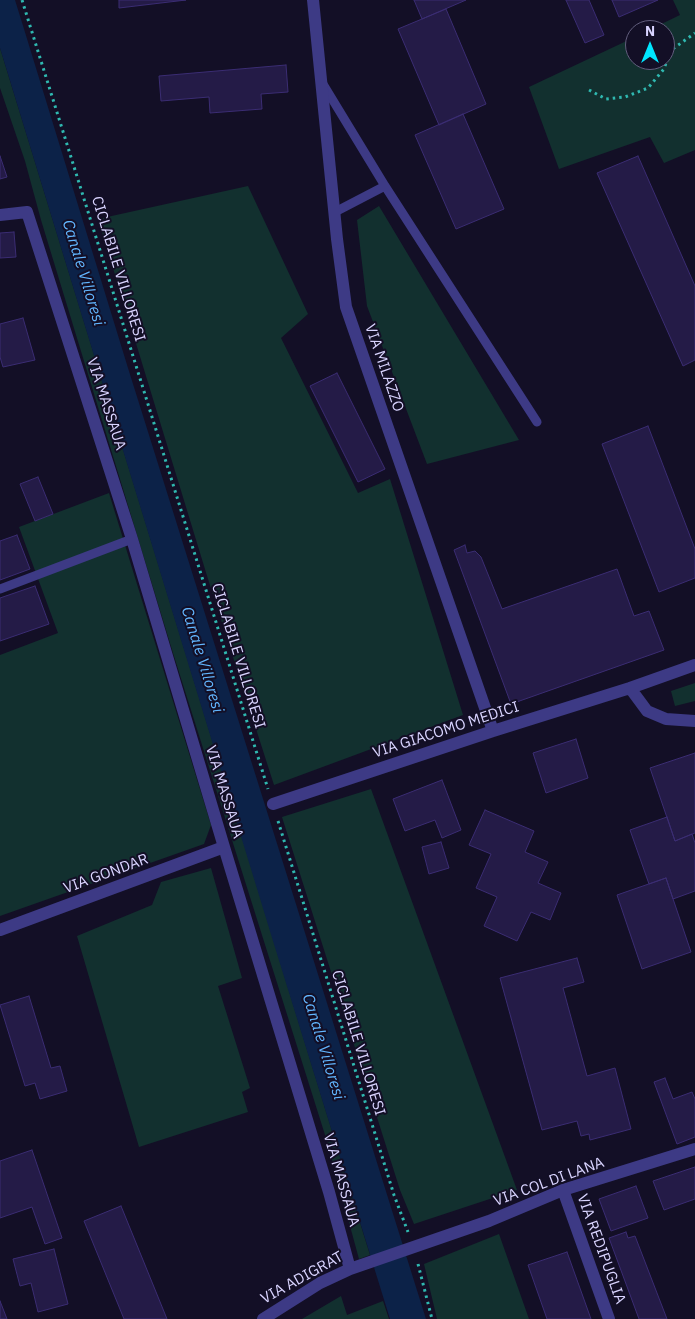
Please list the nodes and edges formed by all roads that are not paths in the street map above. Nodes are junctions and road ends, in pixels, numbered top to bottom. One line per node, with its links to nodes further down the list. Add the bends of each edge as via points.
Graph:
1 (313, 0): 2 (street, VIA MILAZZO)
2 (321, 79): 3 (lane); 4 (street, VIA MILAZZO)
3 (386, 186): 4 (lane); 6 (lane)
4 (335, 212): 12 (street, VIA MILAZZO, via 346,307)
5 (0, 215): 7 (street, VIA MASSAUA, via 27,212)
6 (537, 422)
7 (132, 539): 8 (lane); 14 (street, VIA MASSAUA)
8 (0, 589)
9 (695, 665): 10 (street, VIA GIACOMO MEDICI)
10 (630, 688): 11 (street, via 648,711 666,719); 12 (street, VIA GIACOMO MEDICI)
11 (695, 721)
12 (494, 731): 13 (street, VIA GIACOMO MEDICI)
13 (273, 804)
14 (224, 848): 15 (street, VIA GONDAR); 19 (street, VIA MASSAUA)
15 (0, 930)
16 (695, 1150): 17 (street, VIA COL DI LANA)
17 (563, 1190): 18 (street, VIA COL DI LANA, via 489,1221); 21 (street, VIA REDIPUGLIA)
18 (412, 1247): 19 (street, VIA ADIGRAT)
19 (350, 1269): 20 (street, VIA ADIGRAT, via 320,1283)
20 (263, 1319)
21 (609, 1319)

